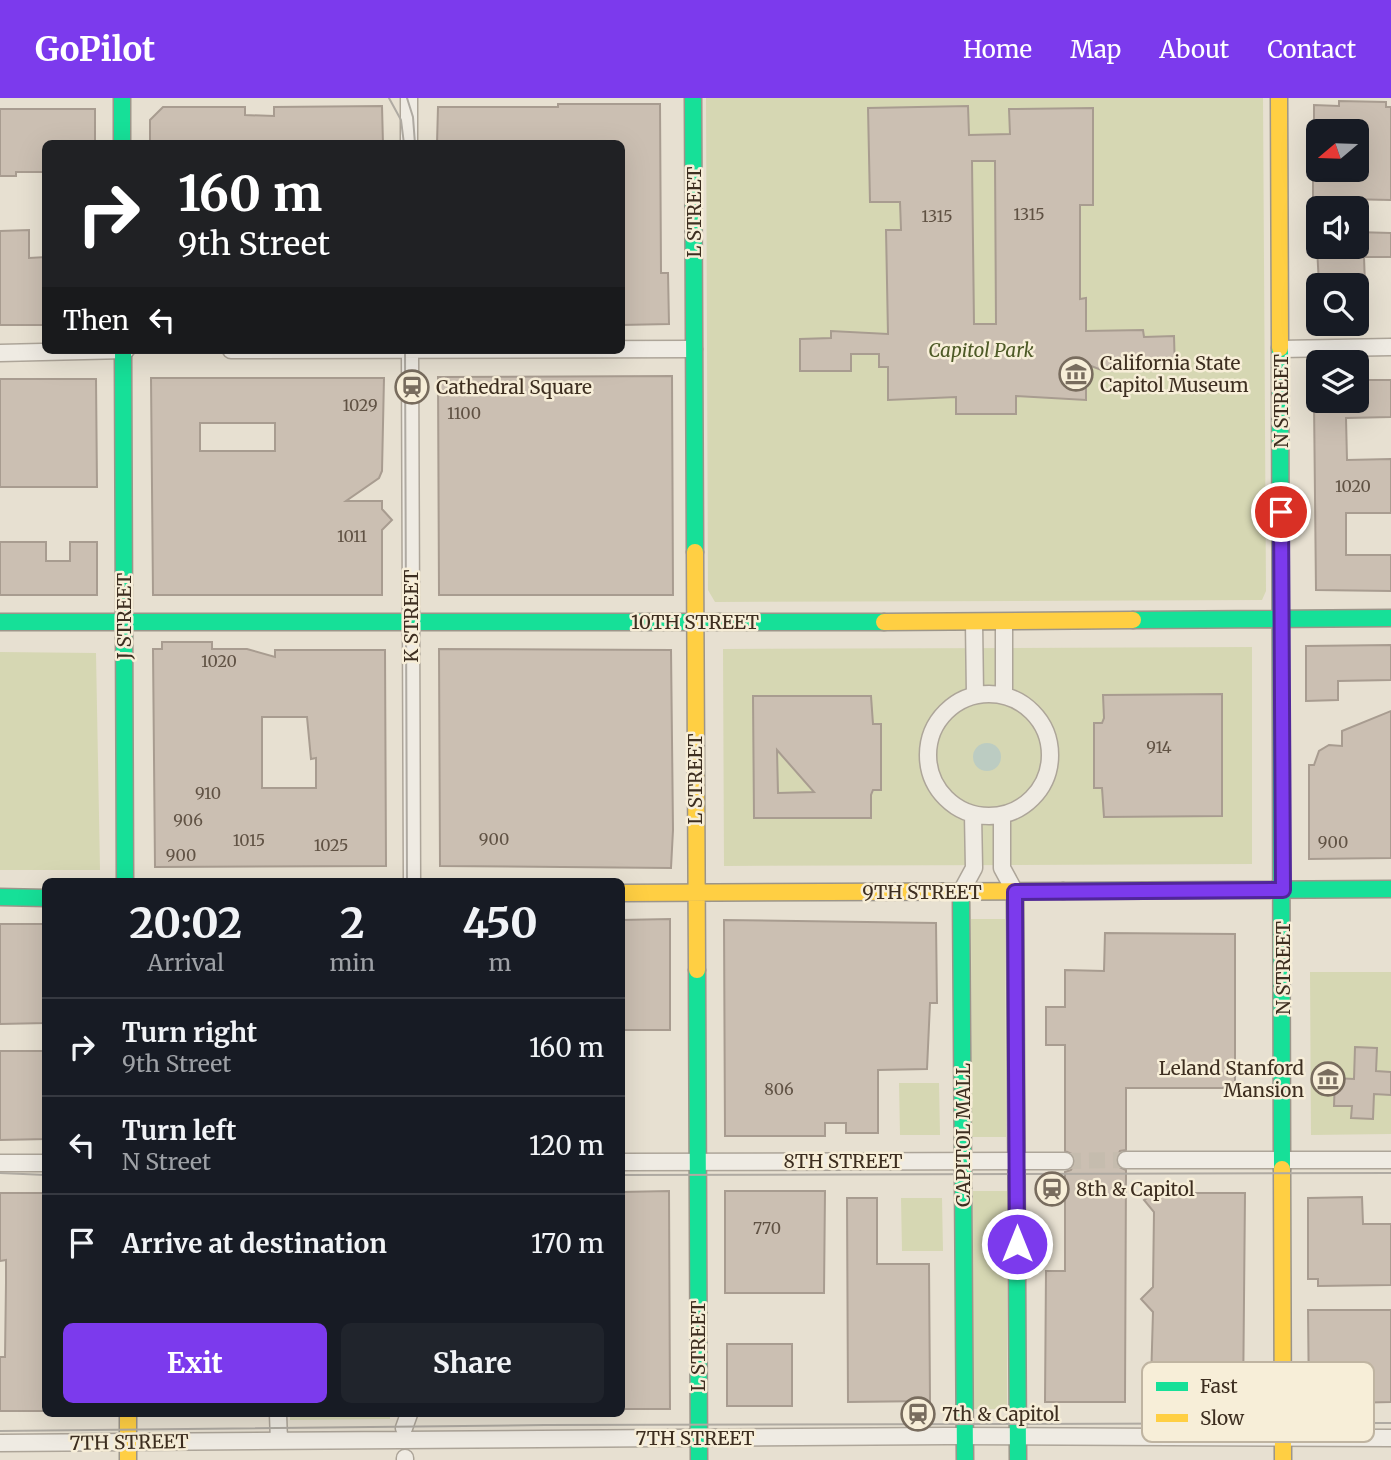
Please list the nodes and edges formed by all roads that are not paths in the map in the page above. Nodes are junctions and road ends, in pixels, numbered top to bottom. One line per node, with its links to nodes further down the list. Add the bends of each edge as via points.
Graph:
1 (122, 98): 5 (main road)
2 (409, 98): 6 (street)
3 (693, 98): 8 (main road, L STREET)
4 (1279, 98): 9 (main road, N STREET)
5 (122, 140)
6 (409, 140)
7 (1391, 347): 9 (street)
8 (694, 349): 10 (street); 18 (main road, L STREET)
9 (1281, 349): 16 (main road, N STREET)
10 (625, 350)
11 (42, 352): 12 (street)
12 (0, 353)
13 (124, 354): 19 (main road, J STREET)
14 (410, 354): 20 (street, K STREET)
15 (1391, 618): 16 (main road, 10TH STREET)
16 (1281, 619): 22 (main road, 10TH STREET); 30 (main road, N STREET)
17 (0, 621): 19 (main road, 10TH STREET)
18 (695, 621): 20 (main road, 10TH STREET); 21 (main road, 10TH STREET); 34 (main road, L STREET)
19 (124, 622): 20 (main road, 10TH STREET); 27 (main road, J STREET)
20 (410, 622): 28 (street, K STREET)
21 (974, 622): 22 (main road, 10TH STREET); 24 (street)
22 (1004, 622): 23 (street)
23 (1004, 694): 24 (street); 26 (street, via 1036,716 1050,756 1047,775 1036,794)
24 (975, 695): 25 (street, via 943,716 932,734 929,756 932,775 943,794)
25 (973, 814): 26 (street); 31 (street, CAPITOL MALL, via 974,868)
26 (1002, 815): 32 (street, via 1002,868)
27 (125, 878)
28 (412, 878)
29 (1391, 889): 30 (main road, 9TH STREET)
30 (1283, 890): 32 (main road, 9TH STREET); 38 (main road, N STREET)
31 (961, 892): 32 (main road, 9TH STREET); 34 (main road, 9TH STREET); 41 (main road, CAPITOL MALL)
32 (1015, 892): 42 (main road)
33 (625, 893): 34 (main road, 9TH STREET)
34 (696, 893): 40 (main road, L STREET)
35 (0, 897): 36 (main road)
36 (42, 898)
37 (1126, 1160): 38 (street)
38 (1282, 1160): 39 (street); 47 (main road, N STREET)
39 (1391, 1160)
40 (697, 1161): 41 (street, 8TH STREET); 44 (street, 8TH STREET); 53 (main road, L STREET)
41 (963, 1161): 42 (street, 8TH STREET); 50 (main road, CAPITOL MALL)
42 (1017, 1161): 43 (street, 8TH STREET); 51 (main road)
43 (1065, 1161)
44 (625, 1162)
45 (0, 1163): 46 (street)
46 (42, 1163)
47 (1283, 1362)
48 (128, 1417): 55 (main road)
49 (278, 1417): 54 (street)
50 (965, 1436): 51 (street, 7TH STREET); 53 (street, 7TH STREET); 60 (main road, CAPITOL MALL)
51 (1017, 1437): 52 (street, 7TH STREET); 61 (main road)
52 (1142, 1437)
53 (699, 1438): 54 (street, 7TH STREET); 59 (main road, L STREET)
54 (279, 1441): 55 (street, 7TH STREET)
55 (128, 1442): 57 (street, 7TH STREET); 58 (main road)
56 (1283, 1442): 62 (main road, N STREET)
57 (0, 1443)
58 (128, 1460)
59 (699, 1460)
60 (965, 1460)
61 (1017, 1460)
62 (1283, 1460)

